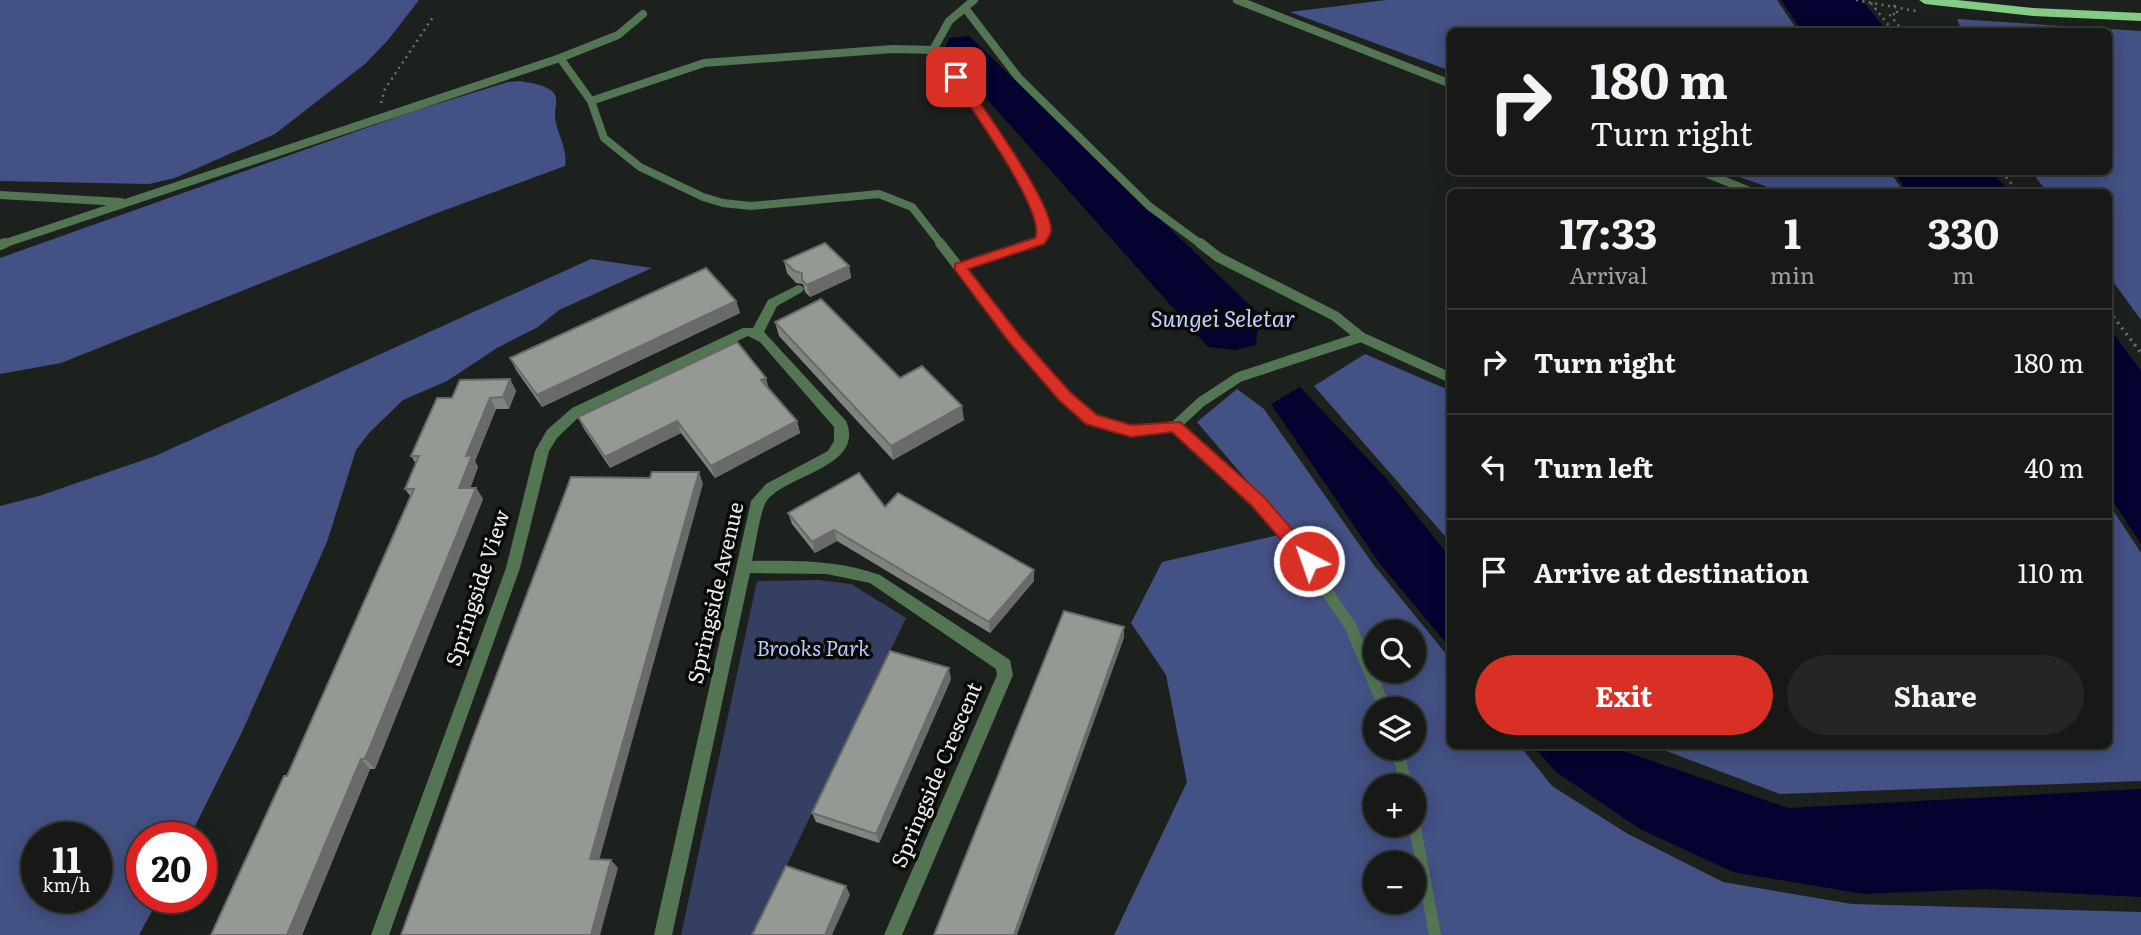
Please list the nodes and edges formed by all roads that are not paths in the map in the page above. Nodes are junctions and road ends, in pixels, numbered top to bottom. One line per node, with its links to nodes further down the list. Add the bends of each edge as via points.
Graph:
1 (974, 0): 4 (lane)
2 (1237, 0): 9 (lane)
3 (1925, 0): 6 (main road)
4 (965, 8): 7 (lane, via 949,21); 19 (lane, via 1018,76 1149,206 1218,257 1335,316)
5 (643, 14): 8 (lane, via 618,36)
6 (2141, 17)
7 (933, 51): 10 (lane, via 893,49 704,63); 16 (lane, via 985,118 1043,222 1040,241)
8 (560, 58): 10 (lane); 14 (lane)
9 (1447, 82)
10 (591, 101): 16 (lane, via 604,138 640,167 703,197 751,206 879,194 912,207)
11 (1710, 175): 12 (lane)
12 (1745, 189)
13 (0, 195): 14 (lane)
14 (127, 202): 15 (lane)
15 (0, 245)
16 (960, 267): 21 (lane, via 1015,340 1064,396 1092,419 1131,431)
17 (798, 289): 18 (street, via 772,303)
18 (757, 333): 22 (street, Springside Avenue, via 841,425 843,435 833,455 771,488 758,501); 25 (street, Springside View, via 733,336 577,411 551,435 542,451 513,568)
19 (1361, 337): 20 (lane); 21 (lane, via 1239,377)
20 (1447, 376)
21 (1175, 426): 23 (lane, via 1258,502 1309,561 1350,627)
22 (743, 567): 26 (street, Springside Avenue); 27 (street, Springside Crescent, via 861,573 1004,666 1005,675)
23 (1380, 697)
24 (1417, 837): 28 (lane)
25 (380, 935)
26 (663, 935)
27 (893, 935)
28 (1434, 935)

